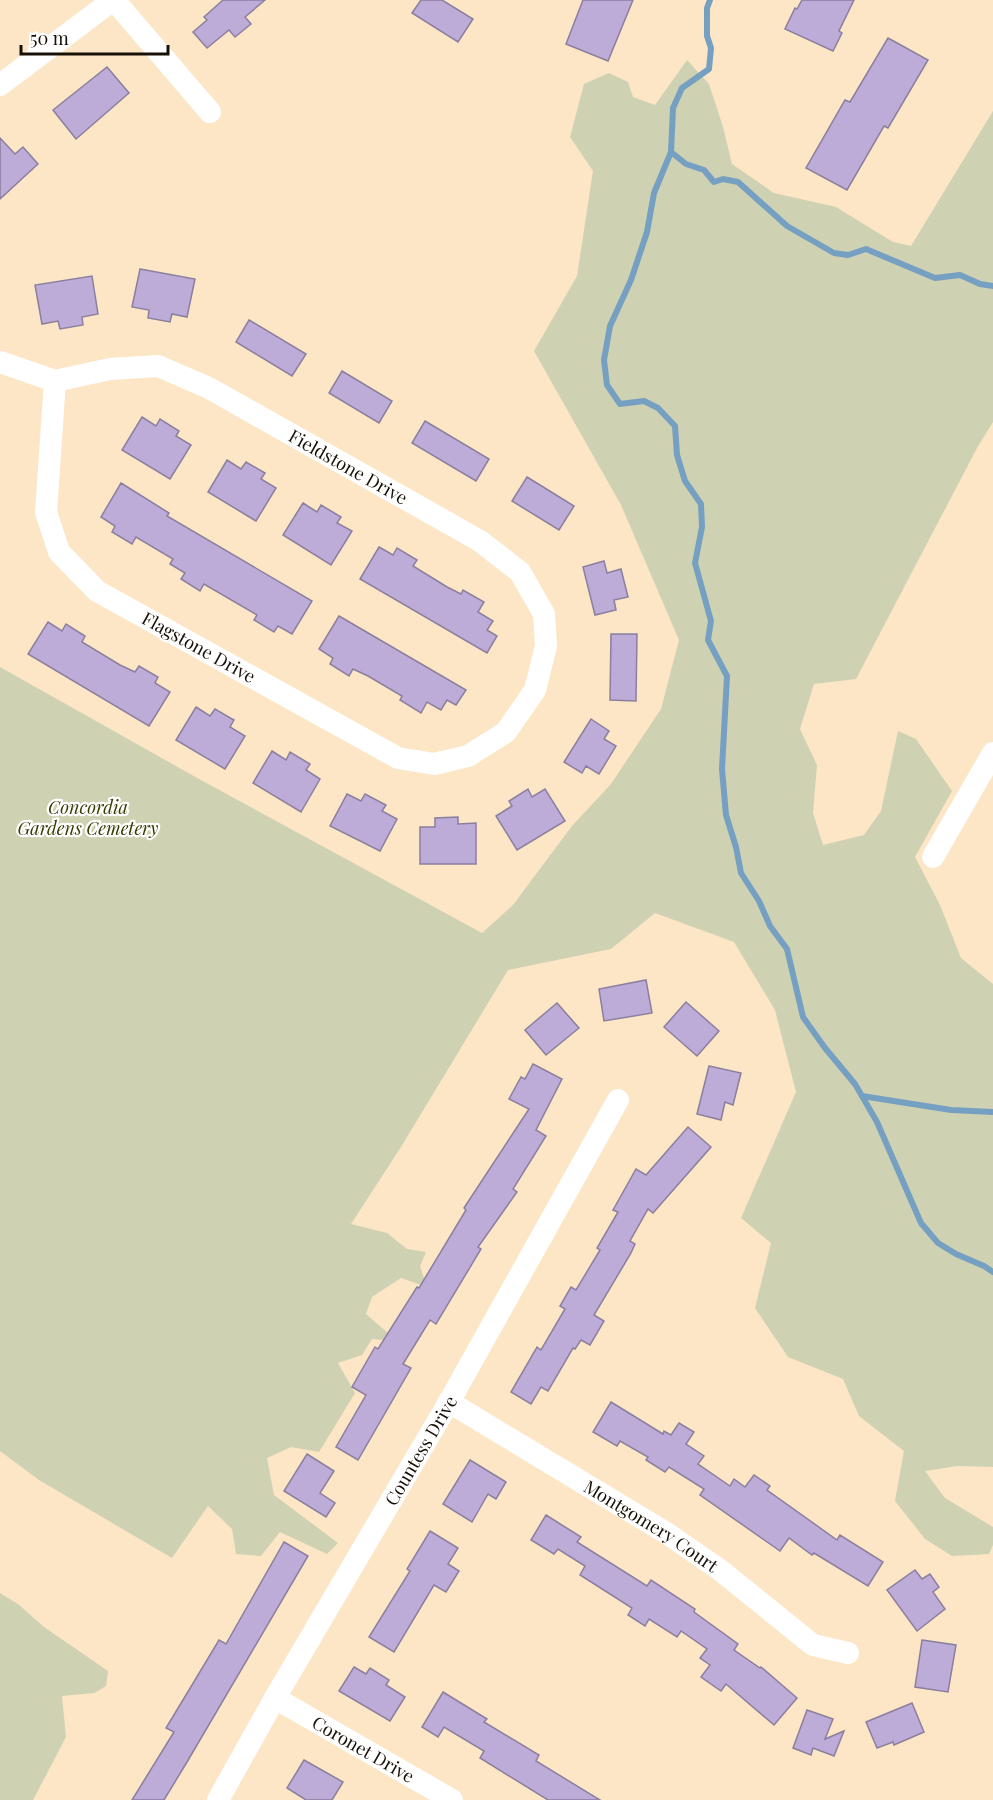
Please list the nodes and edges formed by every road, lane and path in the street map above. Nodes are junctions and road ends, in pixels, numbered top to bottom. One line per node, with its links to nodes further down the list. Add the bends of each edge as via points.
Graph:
1 (113, 0): 2 (street); 3 (street)
2 (0, 85)
3 (210, 112)
4 (0, 362): 5 (street)
5 (56, 381): 6 (street, Flagstone Drive, via 46,512 59,552 97,591 398,758 434,764 468,756); 6 (street, Fieldstone Drive, via 110,369 158,366 208,388 469,536 520,572 544,614 546,646 536,690)
6 (506, 732)
7 (993, 753): 8 (street)
8 (933, 856)
9 (618, 1100): 10 (street, Countess Drive)
10 (449, 1402): 11 (street, Montgomery Court, via 668,1534 720,1570 813,1645); 12 (street, Countess Drive)
11 (848, 1653)
12 (275, 1698): 13 (street, Countess Drive); 14 (street, Coronet Drive)
13 (219, 1800)
14 (452, 1800)

